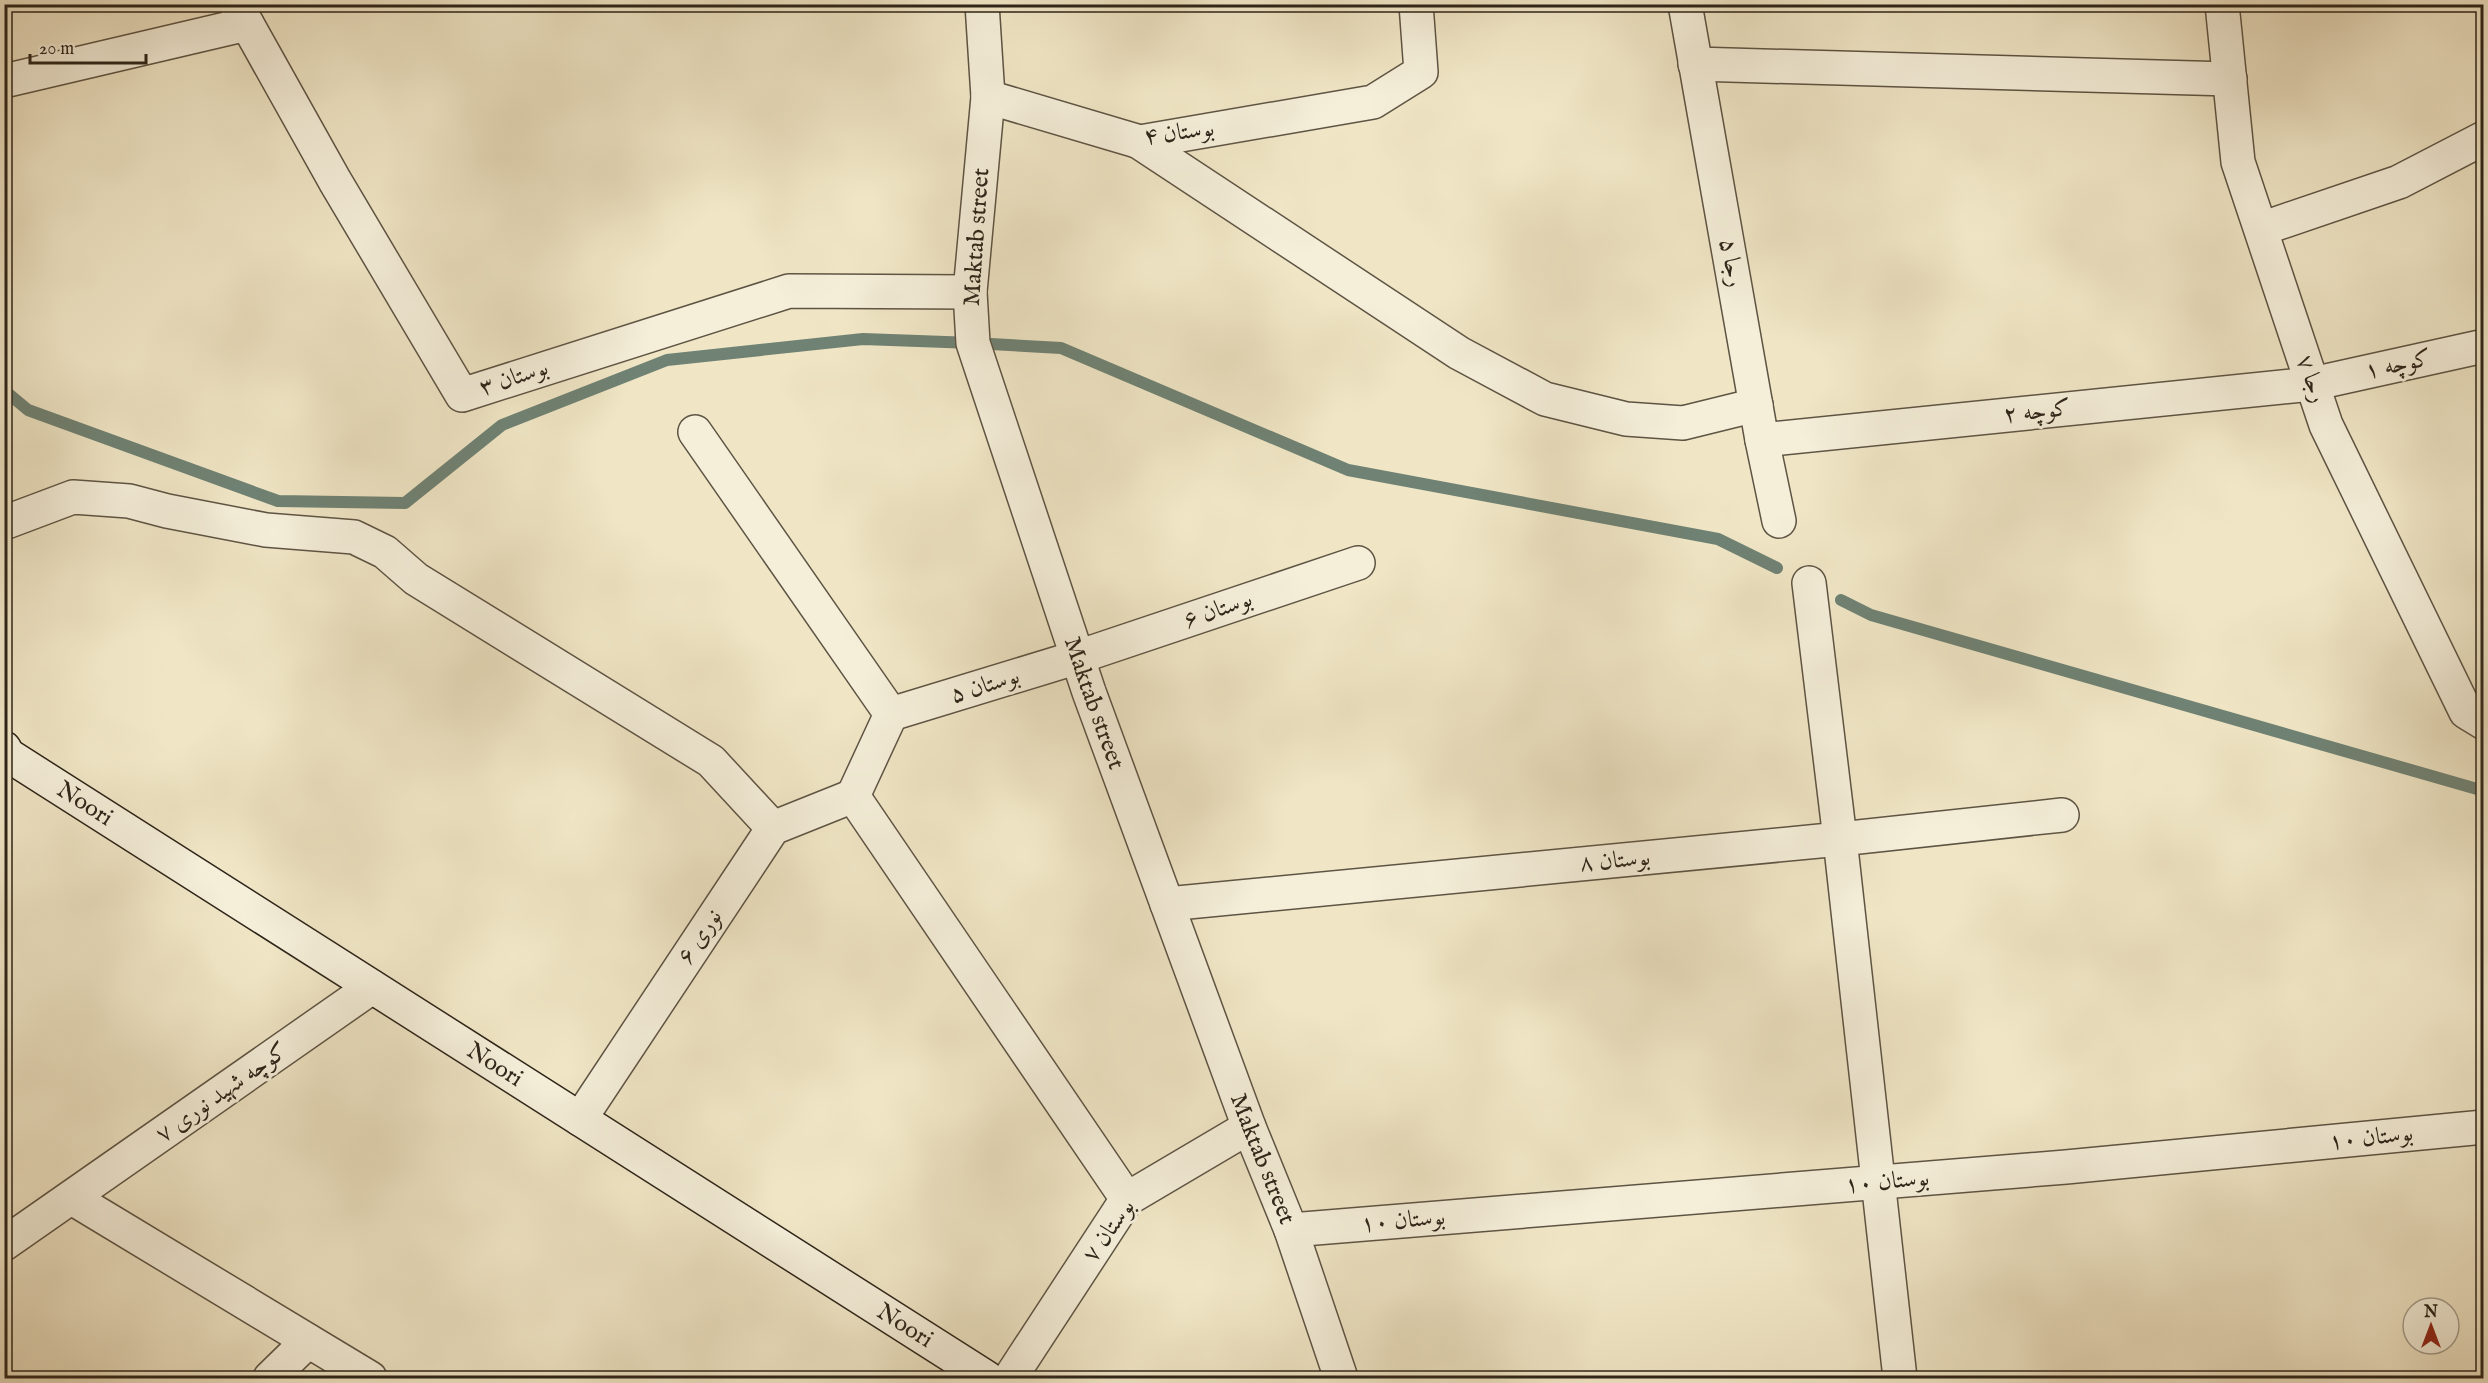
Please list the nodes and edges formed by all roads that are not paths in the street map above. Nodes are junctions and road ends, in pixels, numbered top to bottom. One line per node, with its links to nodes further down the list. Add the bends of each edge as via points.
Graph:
1 (982, 4): 9 (street, Maktab street)
2 (1416, 4): 11 (street, بوستان ۴, via 1421,72 1373,102)
3 (1685, 4): 6 (street, رجا ۵)
4 (2222, 4): 7 (street, رجا ۷)
5 (241, 14): 8 (street); 13 (street, بوستان ۳, via 462,395 789,291)
6 (1695, 64): 7 (street); 16 (street, رجا ۵)
7 (2230, 79): 12 (street, رجا ۷, via 2238,162)
8 (4, 81)
9 (988, 97): 11 (street, بوستان ۴); 13 (street, Maktab street)
10 (2484, 138): 12 (street, via 2399,182)
11 (1139, 142): 16 (street, via 1459,353 1545,399 1626,420 1683,423)
12 (2261, 229): 15 (street, رجا ۷)
13 (970, 292): 23 (street, Maktab street, via 973,343)
14 (2484, 346): 15 (street, کوچه ۱)
15 (2313, 384): 18 (street, کوچه ۲); 25 (street, رجا ۷, via 2326,425 2466,712)
16 (1756, 405): 18 (street, رجا ۵)
17 (695, 432): 24 (street)
18 (1762, 440): 19 (street, رجا ۵)
19 (1779, 521)
20 (4, 524): 29 (street, via 73,498 129,501 266,530 354,537 385,552 416,579 711,761)
21 (1358, 563): 23 (street, بوستان ۶)
22 (1809, 583): 30 (street)
23 (1078, 657): 24 (street, بوستان ۵); 31 (street, Maktab street)
24 (891, 714): 27 (street)
25 (2484, 723)
26 (4, 748): 32 (street, Noori, via 8,755)
27 (853, 796): 29 (street); 38 (street)
28 (2062, 815): 30 (street, بوستان ۸)
29 (773, 828): 33 (street, نوری ۶)
30 (1840, 839): 31 (street, بوستان ۸); 36 (street)
31 (1167, 904): 34 (street, Maktab street)
32 (372, 987): 33 (street, Noori); 37 (street, کوچه شهید نوری ۷)
33 (580, 1119): 44 (street, Noori)
34 (1249, 1127): 38 (street, بوستان ۷); 39 (street, Maktab street)
35 (2484, 1127): 36 (street, بوستان ۱۰)
36 (1877, 1183): 39 (street, بوستان ۱۰); 47 (street)
37 (72, 1198): 40 (street, کوچه شهید نوری ۷); 41 (street)
38 (1126, 1199): 45 (street, بوستان ۷)
39 (1291, 1230): 46 (street, Maktab street)
40 (4, 1244)
41 (308, 1341): 42 (street); 43 (street)
42 (270, 1378)
43 (369, 1378)
44 (987, 1378)
45 (1010, 1378)
46 (1341, 1378)
47 (1900, 1378)

